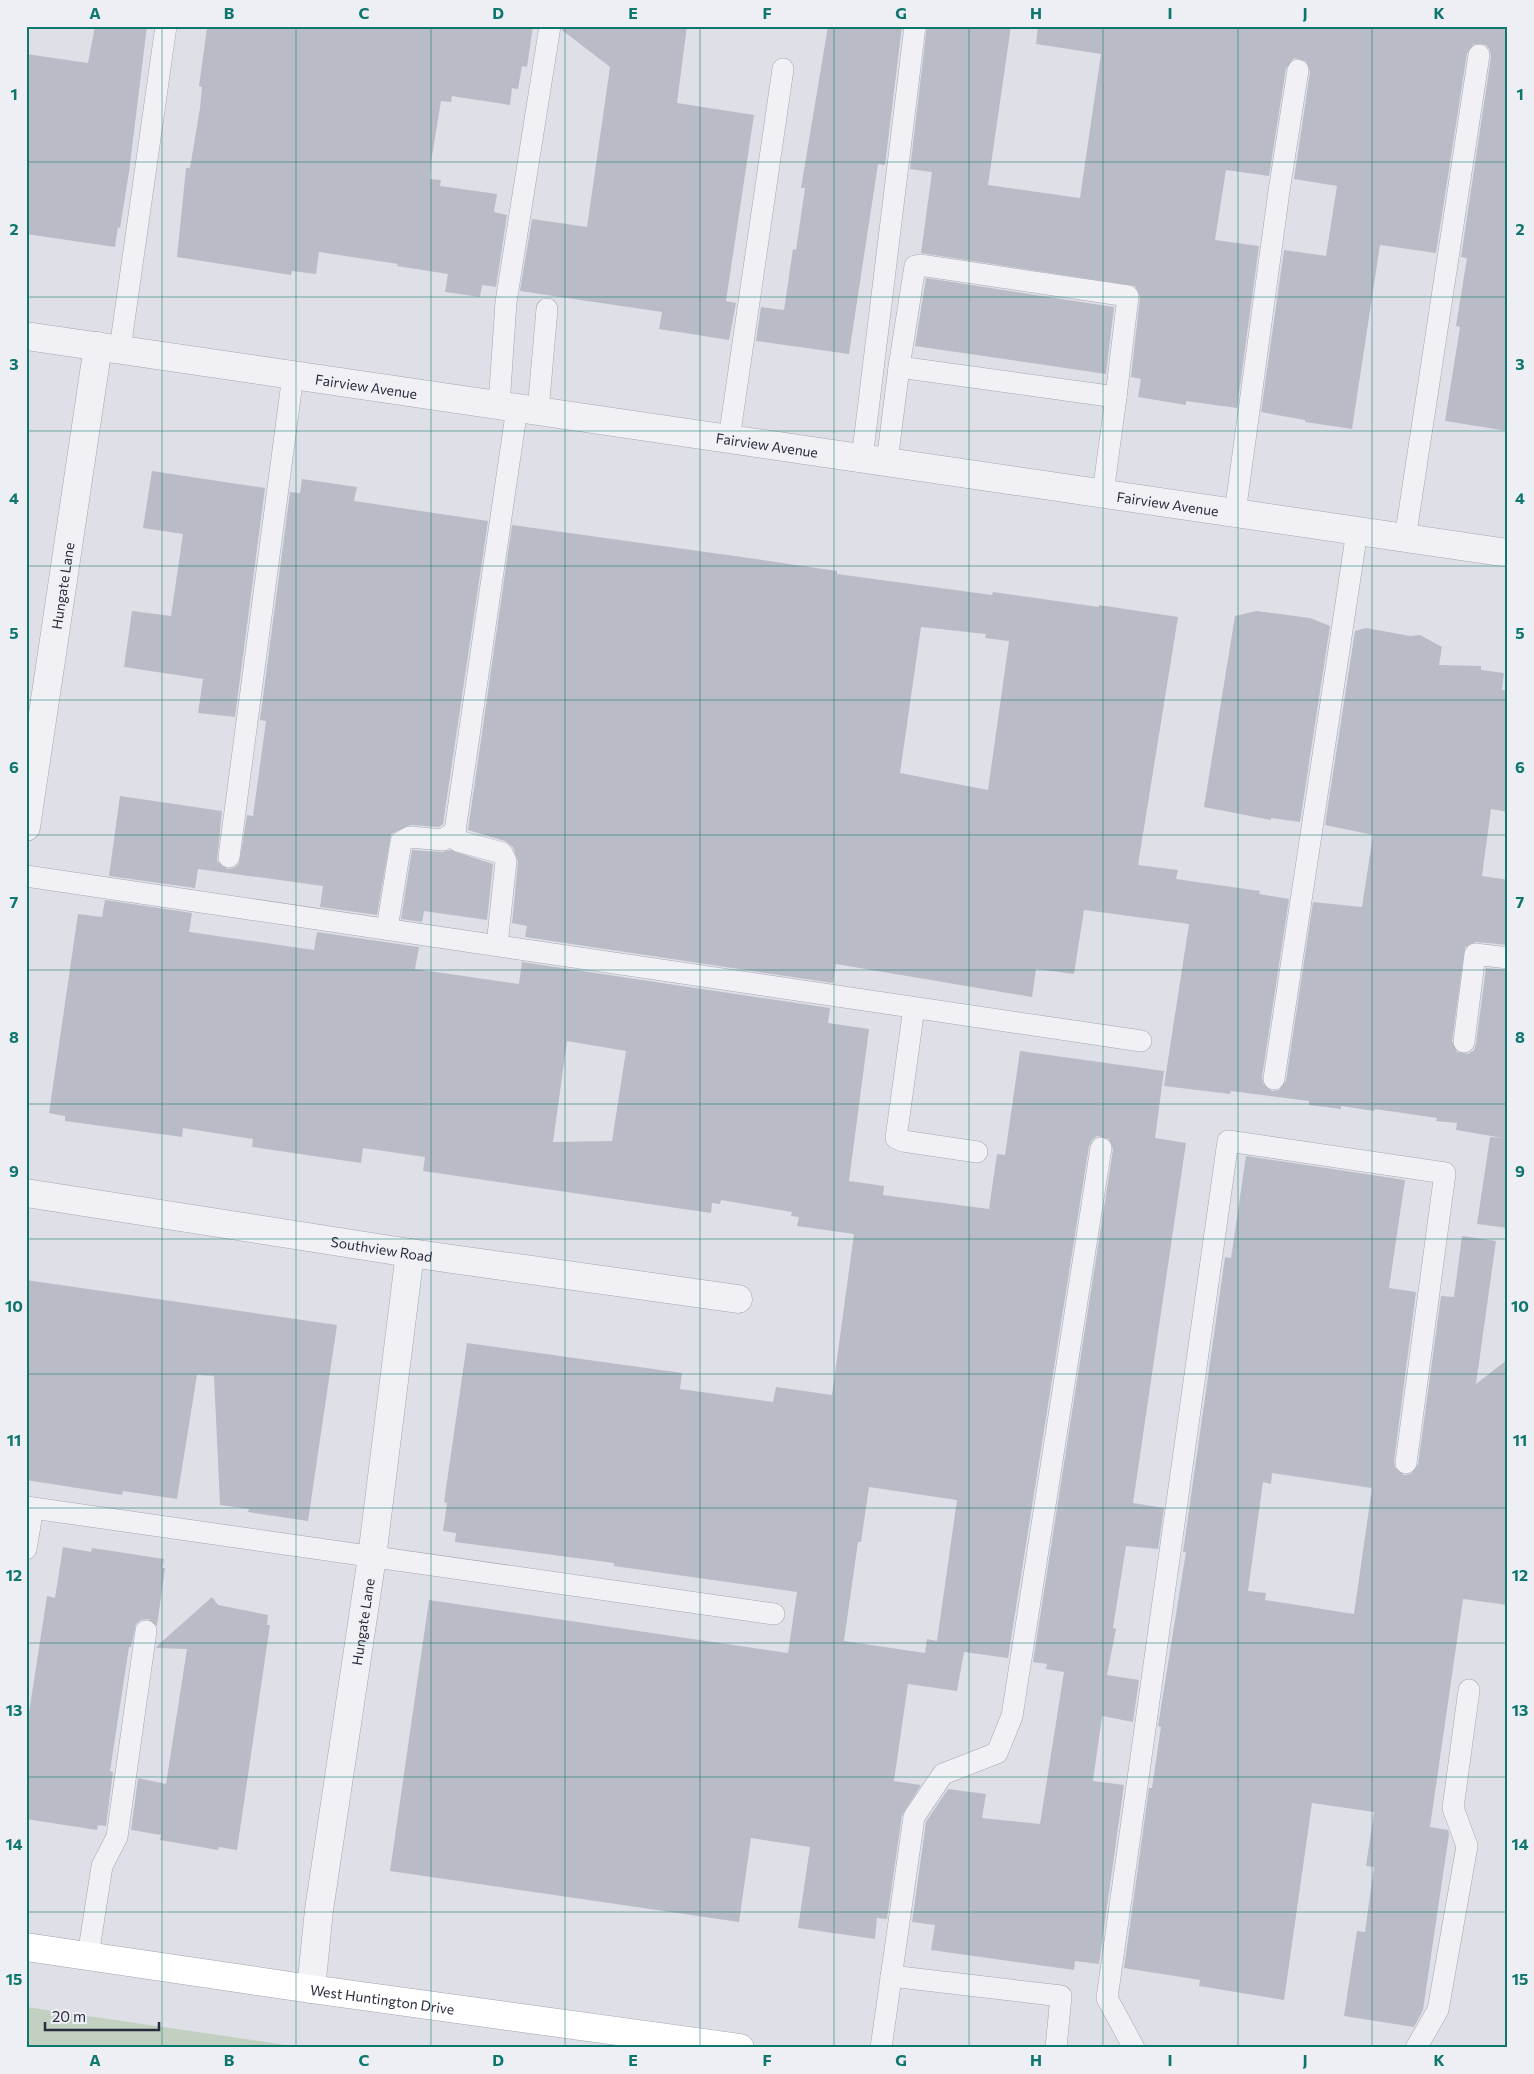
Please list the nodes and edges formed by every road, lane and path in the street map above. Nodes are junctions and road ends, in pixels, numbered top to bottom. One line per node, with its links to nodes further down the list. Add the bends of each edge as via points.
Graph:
1 (166, 26): 9 (lane)
2 (550, 26): 13 (lane, via 506,302)
3 (915, 26): 15 (lane)
4 (1479, 55): 19 (lane)
5 (783, 69): 14 (lane)
6 (1298, 70): 17 (lane)
7 (546, 309): 13 (lane)
8 (26, 336): 9 (street, Fairview Avenue)
9 (109, 348): 11 (street, Fairview Avenue); 21 (street, Hungate Lane)
10 (900, 367): 12 (lane); 12 (lane, via 915,266 920,265 1128,296); 15 (lane)
11 (293, 375): 13 (street, Fairview Avenue); 23 (lane)
12 (1116, 397): 16 (lane)
13 (518, 408): 14 (street, Fairview Avenue); 22 (lane)
14 (729, 439): 15 (street, Fairview Avenue)
15 (874, 461): 16 (street, Fairview Avenue)
16 (1104, 493): 17 (street, Fairview Avenue)
17 (1235, 513): 18 (street, Fairview Avenue)
18 (1356, 531): 19 (street, Fairview Avenue); 31 (lane)
19 (1405, 539): 20 (street, Fairview Avenue)
20 (1508, 554)
21 (26, 827)
22 (456, 831): 25 (lane, via 443,840 410,837 402,842); 26 (lane, via 458,841 502,853 506,861)
23 (229, 856)
24 (26, 876): 25 (lane)
25 (387, 929): 26 (lane)
26 (496, 945): 28 (lane)
27 (1508, 958): 30 (lane, via 1475,954)
28 (914, 1008): 29 (lane); 33 (lane, via 896,1138)
29 (1141, 1041)
30 (1464, 1042)
31 (1274, 1079)
32 (1101, 1148): 46 (lane, via 1012,1716 997,1754 943,1774 914,1817)
33 (977, 1152)
34 (26, 1194): 35 (street, Southview Road)
35 (410, 1253): 36 (street, Southview Road); 40 (street, Hungate Lane)
36 (738, 1299)
37 (1406, 1463): 51 (lane, via 1444,1173 1228,1141 1107,1998)
38 (30, 1508): 39 (lane); 40 (lane)
39 (26, 1549)
40 (372, 1557): 41 (lane); 47 (street, Hungate Lane, via 319,1910)
41 (774, 1614)
42 (146, 1631): 45 (lane, via 117,1837 102,1866)
43 (1469, 1690): 52 (lane, via 1453,1808 1467,1846 1438,2010)
44 (26, 1947): 45 (main road, West Huntington Drive)
45 (88, 1956): 47 (main road, West Huntington Drive)
46 (891, 1976): 49 (lane); 50 (lane, via 1061,1996)
47 (311, 1989): 48 (main road, West Huntington Drive)
48 (740, 2048)
49 (880, 2048)
50 (1056, 2048)
51 (1134, 2048)
52 (1416, 2048)

